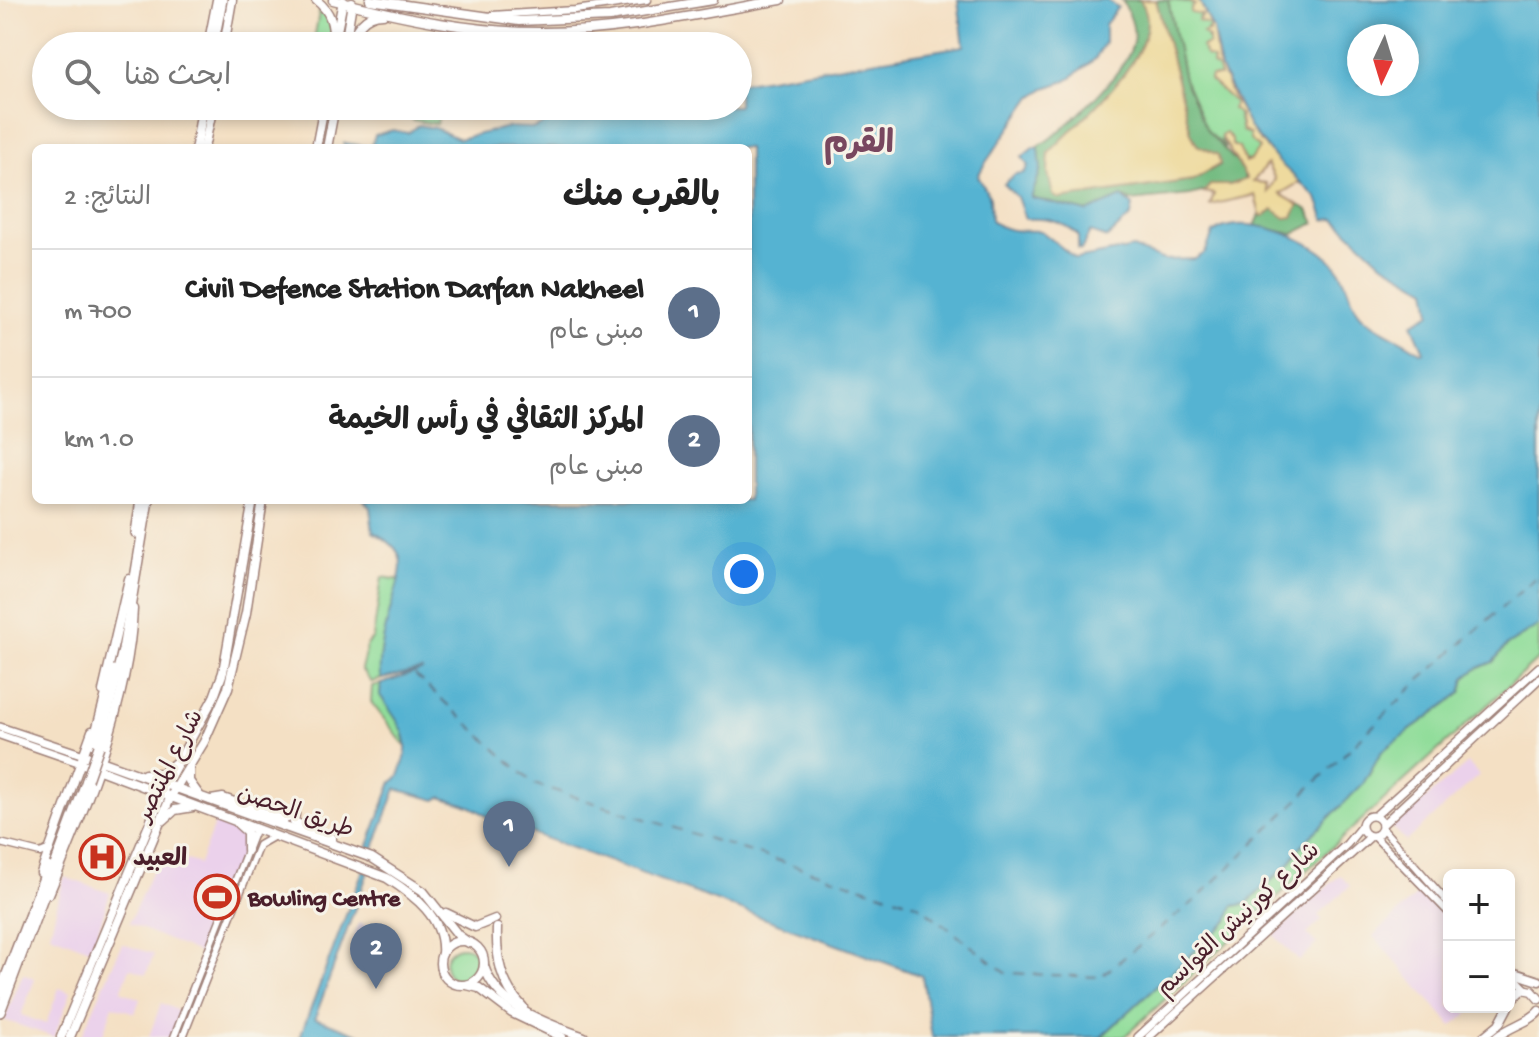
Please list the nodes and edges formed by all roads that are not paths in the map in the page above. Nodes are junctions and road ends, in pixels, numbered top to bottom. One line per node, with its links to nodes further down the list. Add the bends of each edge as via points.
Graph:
1 (225, 0): 16 (highway)
2 (316, 0): 17 (main road, via 329,13)
3 (333, 0): 9 (main road)
4 (370, 0): 11 (main road)
5 (390, 0): 11 (main road)
6 (647, 0): 10 (street)
7 (713, 0): 14 (main road, via 599,18)
8 (781, 0): 15 (main road, via 592,30)
9 (348, 2): 12 (main road); 18 (main road); 19 (main road)
10 (620, 2): 13 (street)
11 (400, 5): 13 (main road)
12 (395, 15): 15 (main road); 20 (main road, via 376,14)
13 (472, 17): 14 (main road)
14 (519, 21): 15 (main road, via 495,22)
15 (491, 30)
16 (219, 32)
17 (332, 32)
18 (338, 32)
19 (347, 32)
20 (354, 32)
21 (202, 120): 25 (highway)
22 (205, 120): 26 (highway)
23 (321, 120): 27 (main road)
24 (332, 120): 28 (main road)
25 (196, 144)
26 (203, 144)
27 (317, 144)
28 (328, 144)
29 (140, 504): 39 (highway)
30 (147, 504): 39 (highway, via 115,691)
31 (252, 504): 33 (main road)
32 (262, 504): 35 (main road, شارع المنتصر)
33 (228, 653): 35 (main road, via 228,673); 40 (main road, via 214,697)
34 (1539, 667): 51 (main road)
35 (233, 674): 41 (main road, شارع المنتصر)
36 (1539, 679): 56 (main road)
37 (0, 727): 42 (main road)
38 (0, 735): 42 (main road)
39 (96, 744): 42 (main road); 43 (main road); 44 (main road); 45 (main road); 47 (highway, bridge)
40 (187, 746): 46 (main road, via 163,773); 49 (main road)
41 (197, 750): 49 (main road, شارع المنتصر); 50 (main road, via 189,778)
42 (66, 754): 43 (main road); 47 (main road)
43 (82, 759): 44 (main road, طريق الحصن); 47 (main road)
44 (97, 765): 45 (main road, طريق الحصن); 47 (main road)
45 (111, 770): 46 (main road, طريق الحصن); 47 (main road); 48 (main road, طريق الحصن)
46 (137, 774): 49 (main road, طريق الحصن)
47 (84, 779): 64 (main road); 68 (highway)
48 (140, 785): 49 (main road, طريق الحصن); 52 (main road, via 152,798)
49 (169, 790): 50 (main road, طريق الحصن); 52 (main road); 54 (main road, شارع المنتصر)
50 (205, 802): 53 (main road, طريق الحصن); 54 (main road, via 175,810); 60 (main road, طريق الحصن); 63 (main road, via 223,798 282,819 292,813 296,824)
51 (1375, 816): 55 (main road, شارع كورنيش القواسم, via 1365,818); 56 (main road)
52 (152, 817): 88 (main road)
53 (227, 817): 57 (main road, طريق الحصن); 62 (main road, via 247,832)
54 (158, 827): 89 (main road, شارع المنتصر)
55 (1361, 827): 58 (main road); 94 (main road, شارع كورنيش القواسم)
56 (1382, 827): 58 (main road, شارع كورنيش القواسم); 65 (street)
57 (256, 828): 59 (main road, طريق الحصن); 60 (main road, via 265,823); 62 (street)
58 (1372, 836): 66 (street); 95 (main road, شارع كورنيش القواسم)
59 (285, 838): 70 (street, via 269,836 259,845); 72 (main road, طريق الحصن, via 368,868 414,896 439,927)
60 (316, 838): 63 (main road, طريق الحصن)
61 (0, 843): 64 (street)
62 (247, 850): 69 (street)
63 (353, 851): 67 (main road, طريق الحصن, via 401,874)
64 (43, 857): 68 (main road)
65 (1443, 897)
66 (1443, 907)
67 (441, 910): 71 (main road, طريق الحصن); 86 (main road, via 475,927 496,924 504,982)
68 (33, 915): 79 (highway); 82 (highway)
69 (221, 916): 70 (street, via 228,915); 90 (street)
70 (224, 932): 91 (street)
71 (469, 943): 72 (main road, via 452,944); 73 (main road, via 480,951)
72 (442, 954): 77 (main road, via 443,974 454,984)
73 (484, 966): 77 (main road); 86 (main road, via 501,994)
74 (1515, 972): 76 (main road)
75 (1515, 977): 78 (street)
76 (1539, 981): 78 (main road)
77 (466, 985): 92 (main road)
78 (1526, 989): 80 (main road); 81 (main road)
79 (0, 992)
80 (1515, 996)
81 (1539, 999)
82 (0, 1012)
83 (1505, 1013): 96 (main road)
84 (1511, 1013): 87 (main road)
85 (1539, 1015): 87 (main road)
86 (540, 1020): 93 (main road)
87 (1521, 1020): 97 (main road)
88 (61, 1037)
89 (70, 1037)
90 (174, 1037)
91 (183, 1037)
92 (562, 1037)
93 (584, 1037)
94 (1138, 1037)
95 (1149, 1037)
96 (1483, 1037)
97 (1497, 1037)

